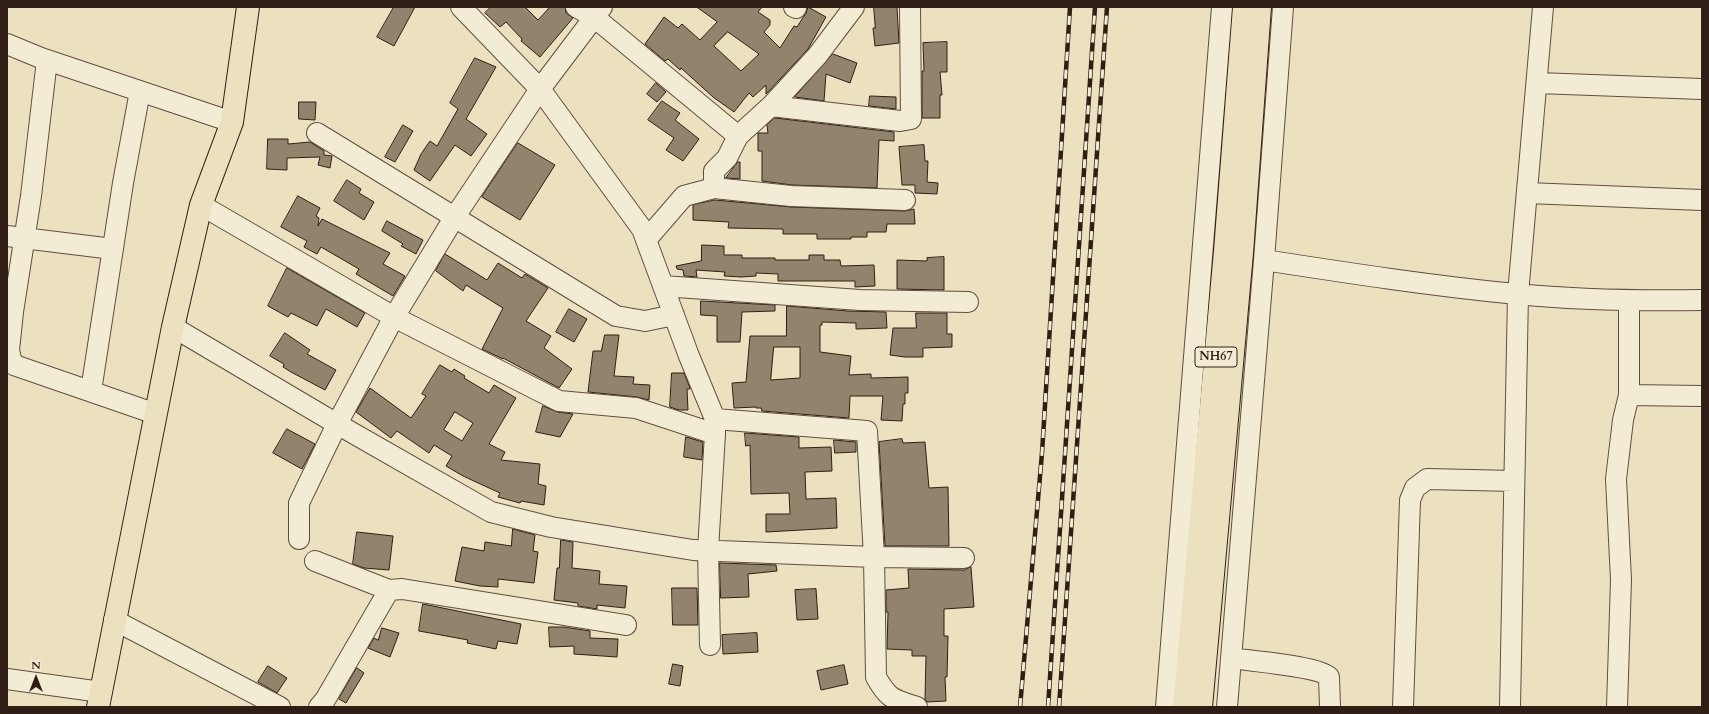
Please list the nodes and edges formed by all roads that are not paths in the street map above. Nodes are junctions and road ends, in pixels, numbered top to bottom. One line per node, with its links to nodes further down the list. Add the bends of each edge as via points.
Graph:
1 (248, 7): 19 (main road)
2 (576, 7): 11 (street)
3 (854, 7): 18 (street, via 817,56)
4 (910, 7): 18 (street, via 911,119 900,121)
5 (1222, 7): 63 (street)
6 (1244, 7): 64 (main road, NH67)
7 (1260, 7): 65 (main road, NH67, via 1242,253)
8 (1283, 7): 31 (street)
9 (1543, 7): 14 (street)
10 (467, 9): 16 (street)
11 (598, 12): 16 (street); 21 (street, via 594,19)
12 (7, 44): 13 (street)
13 (47, 60): 17 (street); 28 (street)
14 (1537, 82): 15 (street); 23 (street)
15 (1702, 88)
16 (540, 89): 27 (street); 29 (street, via 642,229)
17 (140, 91): 19 (street); 30 (street)
18 (771, 106): 21 (street)
19 (232, 122): 26 (main road)
20 (317, 133): 27 (street)
21 (738, 136): 22 (street, via 727,158 714,170)
22 (714, 188): 24 (street, via 791,196); 29 (street, via 684,196)
23 (1527, 192): 25 (street); 33 (street)
24 (905, 200)
25 (1702, 200)
26 (201, 205): 38 (street); 39 (main road)
27 (454, 218): 37 (street, via 616,316 645,321); 38 (street)
28 (16, 237): 30 (street); 40 (street)
29 (646, 240): 32 (street)
30 (113, 249): 41 (street)
31 (1264, 260): 33 (street); 57 (street)
32 (663, 286): 36 (street, via 860,300); 37 (street)
33 (1518, 294): 35 (street); 47 (street)
34 (1702, 300): 35 (street)
35 (1629, 301): 42 (street)
36 (968, 302)
37 (674, 315): 46 (street)
38 (394, 317): 45 (street); 46 (street, via 558,401 636,408)
39 (172, 327): 44 (main road); 45 (street)
40 (9, 358): 41 (street, via 14,365)
41 (91, 391): 44 (street)
42 (1628, 396): 43 (street); 70 (street, via 1622,420 1616,479 1621,580)
43 (1702, 396)
44 (156, 414): 54 (main road)
45 (337, 424): 48 (street, via 299,503); 49 (street, via 491,512 551,527 693,550)
46 (715, 426): 49 (street); 50 (street, via 867,431)
47 (1514, 481): 68 (street, via 1427,479 1415,488 1410,500); 69 (street)
48 (299, 539)
49 (708, 550): 50 (street); 56 (street)
50 (874, 557): 51 (street); 62 (street, via 876,677 885,692 895,700)
51 (964, 558)
52 (315, 562): 53 (street)
53 (389, 590): 55 (street, via 402,589); 61 (street)
54 (115, 620): 59 (main road); 60 (street)
55 (626, 625)
56 (710, 645)
57 (1231, 658): 66 (street); 67 (street, via 1326,673 1329,677)
58 (7, 679): 59 (street)
59 (100, 700)
60 (280, 707)
61 (319, 707)
62 (917, 707)
63 (1166, 707)
64 (1184, 707)
65 (1201, 707)
66 (1227, 707)
67 (1330, 707)
68 (1403, 707)
69 (1510, 707)
70 (1618, 707)

